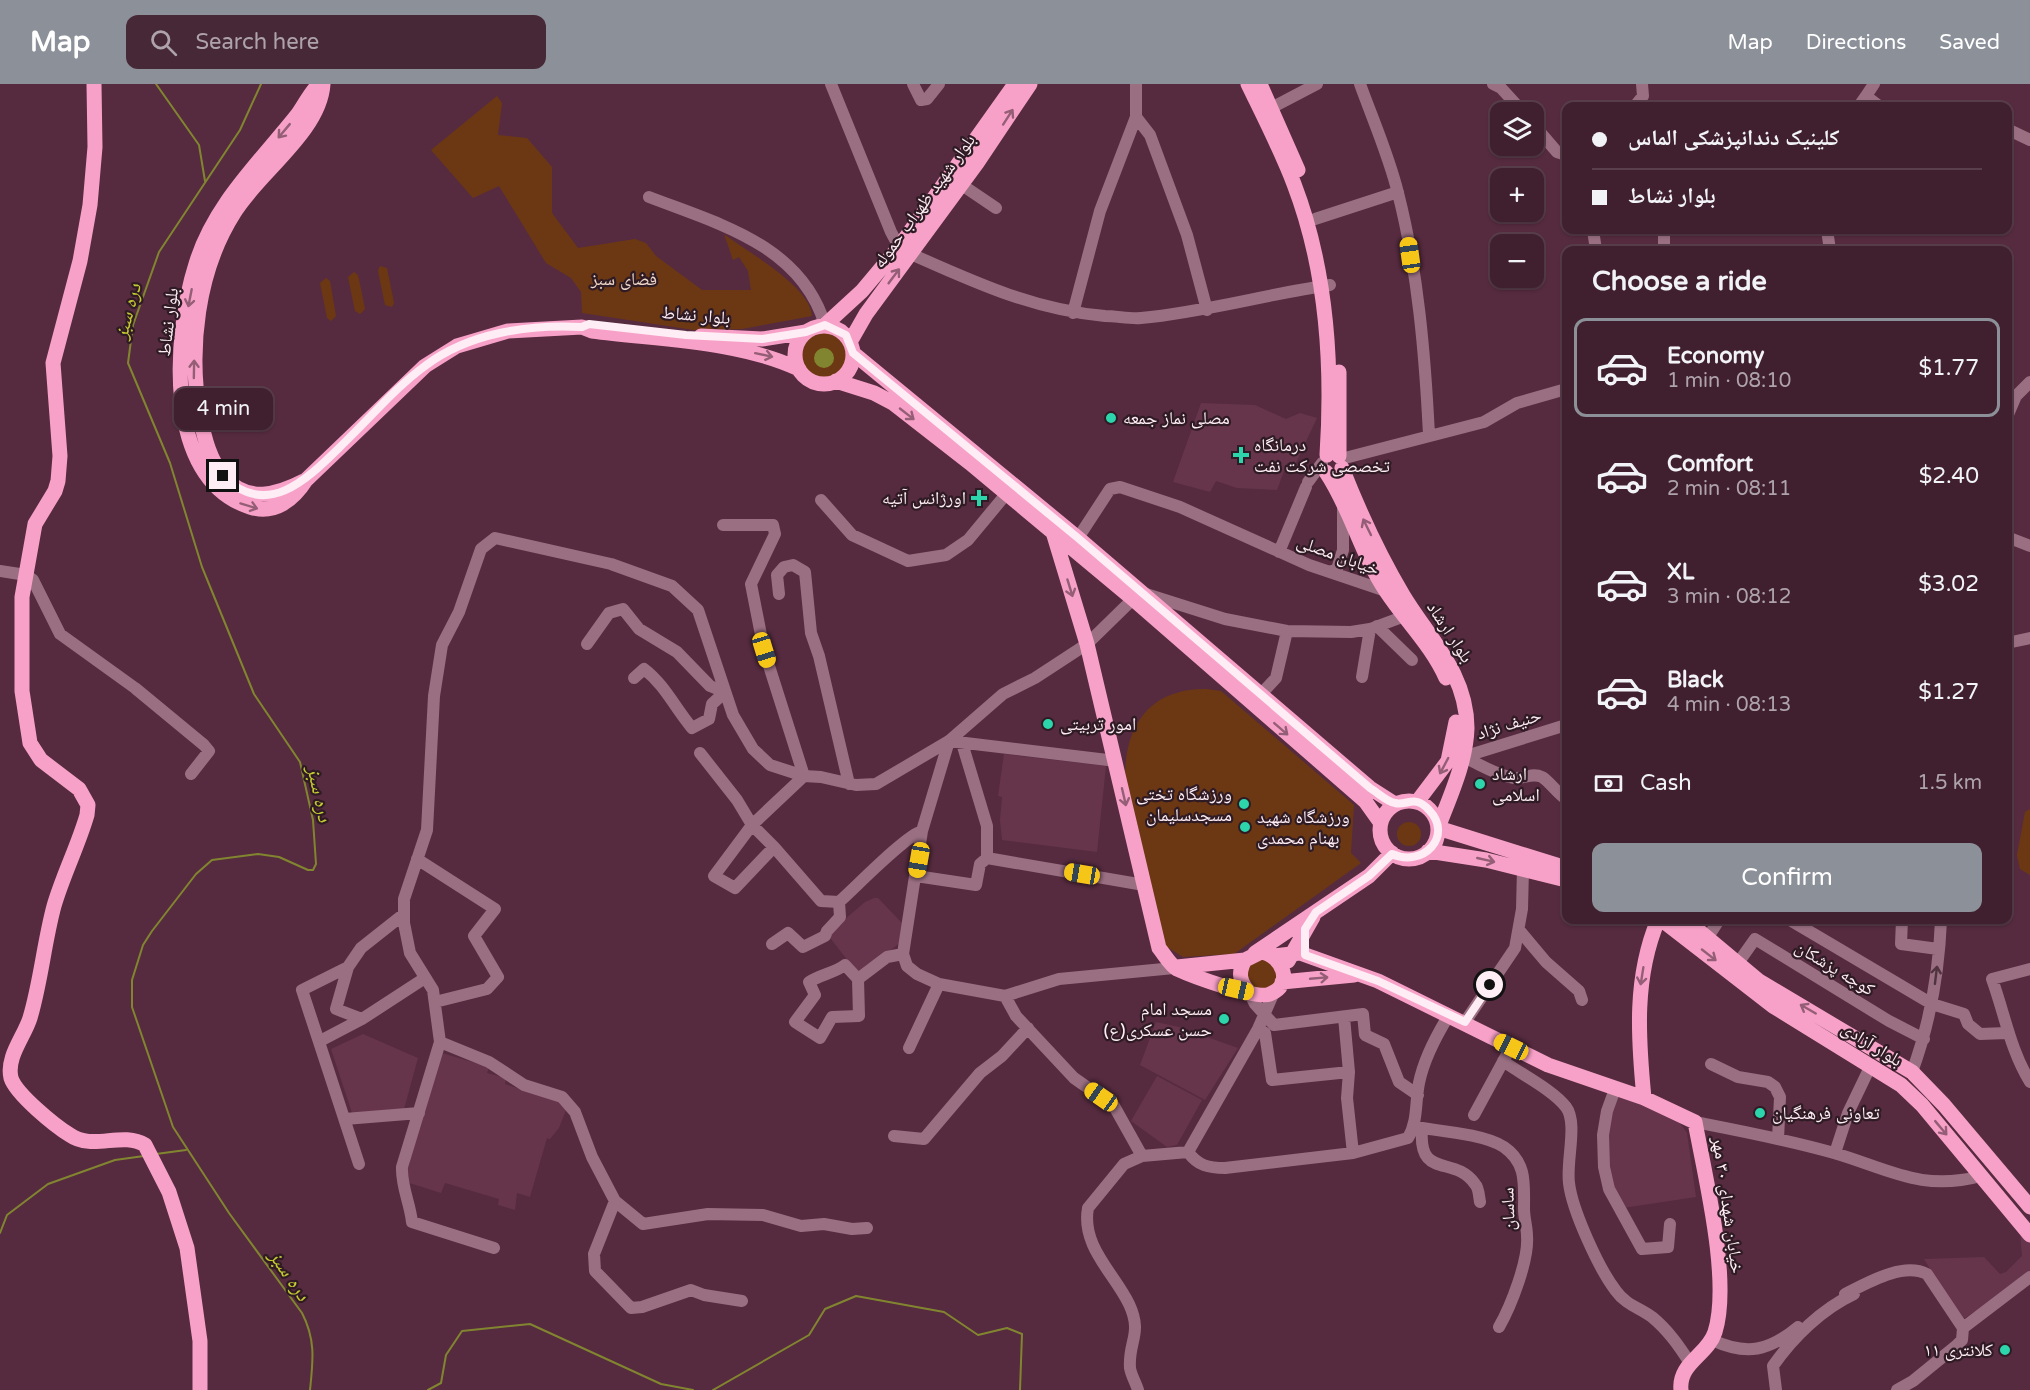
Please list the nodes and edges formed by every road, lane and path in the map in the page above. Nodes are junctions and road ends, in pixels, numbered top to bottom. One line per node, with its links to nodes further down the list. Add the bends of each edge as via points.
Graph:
1 (94, 84): 62 (main road, via 96,147 90,205 80,261 53,363 60,456 58,481 35,524)
2 (320, 84): 39 (main road, بلوار نشاط, via 218,215 196,263 184,324 180,384 185,426 198,463 218,490 237,503 258,509 282,505 296,496 306,480 425,366 457,346 508,331)
3 (831, 84): 32 (street, via 891,232)
4 (913, 84): 5 (street, via 921,100 927,99)
5 (939, 84)
6 (1015, 84): 32 (main road, بلوار شهید ظهراب حموله)
7 (1030, 84): 27 (main road, بلوار شهید ظهراب حموله, one-way to 7)
8 (1136, 84): 22 (street)
9 (1248, 84): 33 (main road, via 1294,184)
10 (1260, 84): 21 (main road)
11 (1317, 84): 21 (street)
12 (1360, 84): 28 (street)
13 (1494, 84): 17 (street)
14 (1642, 84): 18 (street, via 1643,96)
15 (1874, 84): 16 (street)
16 (1866, 96): 19 (street); 20 (street)
17 (1514, 102)
18 (1638, 102)
19 (1862, 102)
20 (1874, 102)
21 (1273, 108): 31 (main road)
22 (1136, 117): 36 (street, via 1150,135 1187,235); 37 (street, via 1100,211)
23 (2012, 131): 25 (street)
24 (1544, 137): 26 (street)
25 (2030, 140)
26 (1562, 154)
27 (962, 185): 30 (street); 32 (main road, بلوار شهید ظهراب حموله)
28 (1398, 192): 31 (street); 49 (street, via 1417,302)
29 (649, 197): 38 (street, via 744,234 765,249 792,269 811,291)
30 (996, 208)
31 (1315, 219): 33 (main road)
32 (905, 250): 34 (main road, بلوار شهید ظهراب حموله); 35 (main road, بلوار شهید ظهراب حموله, one-way to 32); 37 (street, via 994,291)
33 (1326, 286): 36 (street); 50 (main road)
34 (852, 299): 35 (main road, via 854,313 862,314); 38 (main road, بلوار شهید ظهراب حموله)
35 (869, 309): 41 (main road, بلوار شهید ظهراب حموله)
36 (1207, 310): 37 (street, via 1138,318)
37 (1073, 313)
38 (825, 325): 40 (main road); 41 (main road, via 840,330)
39 (582, 327): 40 (main road, بلوار نشاط, via 608,325 762,339); 42 (main road, بلوار نشاط, one-way to 42, via 737,350 775,358)
40 (806, 332): 42 (main road, via 795,354)
41 (852, 347): 43 (main road); 44 (main road, via 851,367)
42 (799, 369): 44 (main road, via 816,383)
43 (885, 378): 47 (main road, via 872,380); 56 (main road)
44 (836, 381): 47 (main road)
45 (2030, 382): 48 (street)
46 (1562, 389): 49 (street, via 1517,404 1484,422)
47 (874, 393): 51 (main road, one-way to 51, via 893,403)
48 (2012, 405)
49 (1430, 435): 50 (street)
50 (1333, 462): 53 (main road, بلوار ارشاد); 59 (street, via 1307,484); 65 (main road, بلوار ارشاد, one-way to 50, via 1366,525)
51 (1007, 494): 52 (street, via 968,540 945,555 908,561 852,535); 55 (main road)
52 (820, 500)
53 (1343, 503): 61 (street, via 1344,550 1337,569); 65 (main road, بلوار ارشاد, via 1361,549)
54 (723, 525): 85 (street, via 773,525 775,534 751,584 764,650)
55 (1053, 532): 64 (main road); 72 (main road, one-way to 72)
56 (1078, 538): 59 (street, خیابان مصلی, via 1110,489 1120,487 1180,507); 64 (main road)
57 (2012, 539): 58 (street)
58 (2030, 546)
59 (1279, 552): 61 (street, خیابان مصلی)
60 (0, 571): 62 (street)
61 (1330, 572): 65 (street, خیابان مصلی)
62 (26, 575): 84 (street, via 36,583 60,634 135,688 209,751); 186 (main road, via 22,597 22,691 30,743 49,769 79,789 88,805 85,825 48,928 29,1018 11,1061 11,1078 20,1092 78,1140 134,1140 145,1145 169,1191 187,1248 200,1341)
63 (779, 594): 86 (street, via 777,575 784,567 793,565 806,572 811,633)
64 (1138, 596): 68 (street); 72 (street); 77 (main road); 90 (main road, one-way to 90, via 1365,801)
65 (1394, 596): 66 (main road, بلوار ارشاد); 82 (main road, بلوار ارشاد, via 1452,667 1467,728)
66 (1405, 616): 67 (street); 88 (main road, بلوار ارشاد, one-way to 88, via 1445,675 1456,710 1455,740 1448,760)
67 (1374, 628): 68 (street, via 1351,632); 73 (street); 74 (street)
68 (1287, 631): 77 (street, via 1276,678)
69 (2030, 638): 70 (street)
70 (2012, 642)
71 (587, 644): 76 (street, via 609,613 623,609 639,629 677,652 710,686)
72 (1087, 644): 79 (street, via 1002,694); 83 (main road)
73 (1412, 660)
74 (1362, 677)
75 (634, 678): 76 (street, via 644,669 660,681 692,728 709,719 712,704)
76 (725, 692): 85 (street, via 753,749 771,765); 98 (street, via 698,610 672,586 610,564 495,538 482,549 442,645 434,696 427,830)
77 (1260, 695): 89 (main road, via 1370,788)
78 (1562, 726): 82 (street, حنیف نژاد)
79 (949, 741): 80 (street); 86 (street, via 876,784); 93 (street)
80 (962, 743): 83 (street); 97 (street, via 987,826)
81 (700, 753): 91 (street)
82 (1463, 757): 87 (street, via 1503,775 1543,778); 92 (main road, بلوار ارشاد)
83 (1116, 761): 103 (main road, one-way to 103)
84 (191, 774)
85 (804, 776): 86 (street); 91 (street)
86 (849, 784)
87 (1562, 797)
88 (1417, 802): 89 (main road); 92 (main road, via 1431,812)
89 (1395, 804): 90 (main road)
90 (1380, 822): 96 (main road, via 1381,840)
91 (752, 825): 94 (street); 94 (street, via 714,876 735,888)
92 (1438, 828): 95 (main road); 99 (main road)
93 (922, 831): 101 (street); 104 (street, via 911,834)
94 (774, 847): 104 (street, via 821,901)
95 (1428, 851): 96 (main road, via 1410,859); 100 (main road, one-way to 100)
96 (1392, 854): 105 (main road, via 1369,876)
97 (987, 858): 101 (street, via 980,864 976,885); 103 (street)
98 (417, 859): 106 (street, via 404,899); 134 (street, via 495,909 474,936 498,977 487,989)
99 (1562, 867)
100 (1523, 868): 102 (main road); 114 (street)
101 (916, 876): 118 (street)
102 (1562, 879)
103 (1144, 885): 124 (main road, via 1159,948)
104 (839, 902): 116 (street, via 840,917 818,942 803,947 788,933)
105 (1316, 912): 119 (main road, via 1305,929); 121 (main road)
106 (404, 914): 123 (street, via 361,948); 127 (street, via 410,953)
107 (1657, 924): 158 (main road, one-way to 158, via 1638,1000)
108 (1667, 924): 151 (main road, بلوار آزادی, one-way to 151, via 1773,1006)
109 (1691, 924): 115 (main road, بلوار آزادی)
110 (1716, 924): 115 (street)
111 (1797, 924): 135 (street)
112 (1902, 924): 117 (street, via 1901,944)
113 (1941, 924): 117 (street)
114 (1519, 930): 133 (street, via 1546,962 1579,991); 140 (street, via 1515,948)
115 (1708, 937): 122 (main road, بلوار آزادی)
116 (772, 944)
117 (1938, 949): 135 (street, one-way to 117)
118 (903, 954): 128 (street, via 887,957); 130 (street, via 907,966)
119 (1298, 955): 120 (main road); 126 (main road); 129 (main road)
120 (1274, 956): 121 (main road); 129 (main road)
121 (1250, 957): 124 (main road); 131 (main road, via 1239,973)
122 (1738, 963): 144 (street, کوچه پزشکان, via 1755,939); 153 (main road, بلوار آزادی, one-way to 122, via 1759,981)
123 (348, 967): 139 (street, via 336,1009); 145 (street, via 302,990)
124 (1174, 968): 131 (main road); 132 (street, via 1059,979)
125 (2030, 969): 143 (street, via 1992,979 2005,1013)
126 (1356, 974): 129 (main road, one-way to 126); 136 (main road)
127 (425, 978): 134 (street); 139 (street)
128 (858, 979): 128 (street, via 845,965 810,981 815,995 795,1022 820,1038 832,1017 859,1016)
129 (1280, 982): 131 (main road, via 1261,996); 137 (street)
130 (939, 984): 132 (street); 148 (street)
131 (1249, 992): 137 (street)
132 (1005, 996): 141 (street)
133 (1582, 1000)
134 (435, 1002): 146 (street)
135 (1932, 1004): 143 (street, via 1964,1014 1968,1024 1980,1034); 144 (street)
136 (1449, 1015): 140 (main road); 157 (street, via 1431,1044)
137 (1264, 1016): 138 (street, via 1274,1025); 142 (street)
138 (1344, 1017): 152 (street); 157 (street, via 1363,1014 1365,1035 1384,1044 1399,1082)
139 (362, 1019): 145 (street)
140 (1465, 1022): 147 (main road)
141 (1028, 1028): 164 (street, via 980,1073 924,1138); 169 (street, via 1074,1078 1114,1106)
142 (1258, 1029): 152 (street, via 1265,1033 1272,1080); 166 (street)
143 (2007, 1033): 154 (street)
144 (1924, 1039): 153 (street)
145 (320, 1041): 161 (street)
146 (440, 1042): 159 (street); 172 (street, via 489,1062 524,1085 562,1097 575,1112)
147 (1511, 1047): 149 (street); 156 (main road)
148 (909, 1048)
149 (1503, 1061): 160 (street); 185 (street, via 1566,1107 1572,1120 1569,1183 1574,1207 1590,1242 1616,1291 1631,1307 1651,1316 1672,1336)
150 (1711, 1064): 165 (street, via 1738,1077 1768,1082 1775,1087 1780,1097)
151 (1871, 1065): 155 (main road, بلوار آزادی); 168 (street, via 1848,1113)
152 (1349, 1072): 167 (street, via 1347,1098)
153 (1912, 1072): 155 (main road); 174 (main road, بلوار آزادی)
154 (2030, 1082)
155 (1901, 1085): 171 (main road, بلوار آزادی, one-way to 171)
156 (1615, 1089): 158 (main road); 175 (street, via 1603,1135 1608,1189 1642,1249 1668,1247)
157 (1418, 1095): 163 (street)
158 (1644, 1098): 162 (main road)
159 (419, 1113): 161 (street); 178 (street, via 401,1177 412,1222)
160 (1474, 1114)
161 (345, 1119): 170 (street)
162 (1695, 1122): 165 (street); 184 (main road, خیابان شهدای ۳۰ مهر, via 1712,1209 1720,1286)
163 (1419, 1127): 167 (street, via 1408,1138); 173 (street, via 1424,1155 1431,1163 1471,1180); 182 (street, ساسان, via 1482,1139 1503,1147 1520,1163 1525,1177 1524,1222 1528,1237 1508,1311)
164 (894, 1136)
165 (1778, 1139): 168 (street)
166 (1188, 1152): 167 (street, via 1194,1161 1210,1168); 169 (street)
167 (1353, 1153)
168 (1835, 1153): 171 (street, via 1905,1178 1962,1181)
169 (1142, 1156): 187 (street, via 1124,1164 1088,1208 1087,1216 1094,1250 1137,1324 1130,1368)
170 (359, 1164)
171 (1981, 1176): 177 (main road, بلوار آزادی)
172 (615, 1201): 176 (street, via 644,1224 708,1214 763,1215 801,1226); 181 (street, via 594,1254 595,1271 631,1308 691,1290)
173 (1480, 1202)
174 (2030, 1207)
175 (1670, 1224)
176 (867, 1228)
177 (2030, 1234)
178 (494, 1248)
179 (1914, 1269): 183 (street, via 1927,1274); 184 (street, via 1840,1297 1760,1350 1739,1349); 189 (street, via 1868,1287 1828,1309 1783,1351 1773,1366)
180 (2030, 1277): 183 (street)
181 (742, 1300)
182 (1499, 1327)
183 (1963, 1328): 190 (street, via 1962,1340 1956,1346)
184 (1712, 1340): 185 (main road)
185 (1690, 1363): 188 (main road, via 1680,1382)
186 (200, 1390)
187 (1138, 1390)
188 (1681, 1390)
189 (1776, 1390)
190 (1897, 1390)

